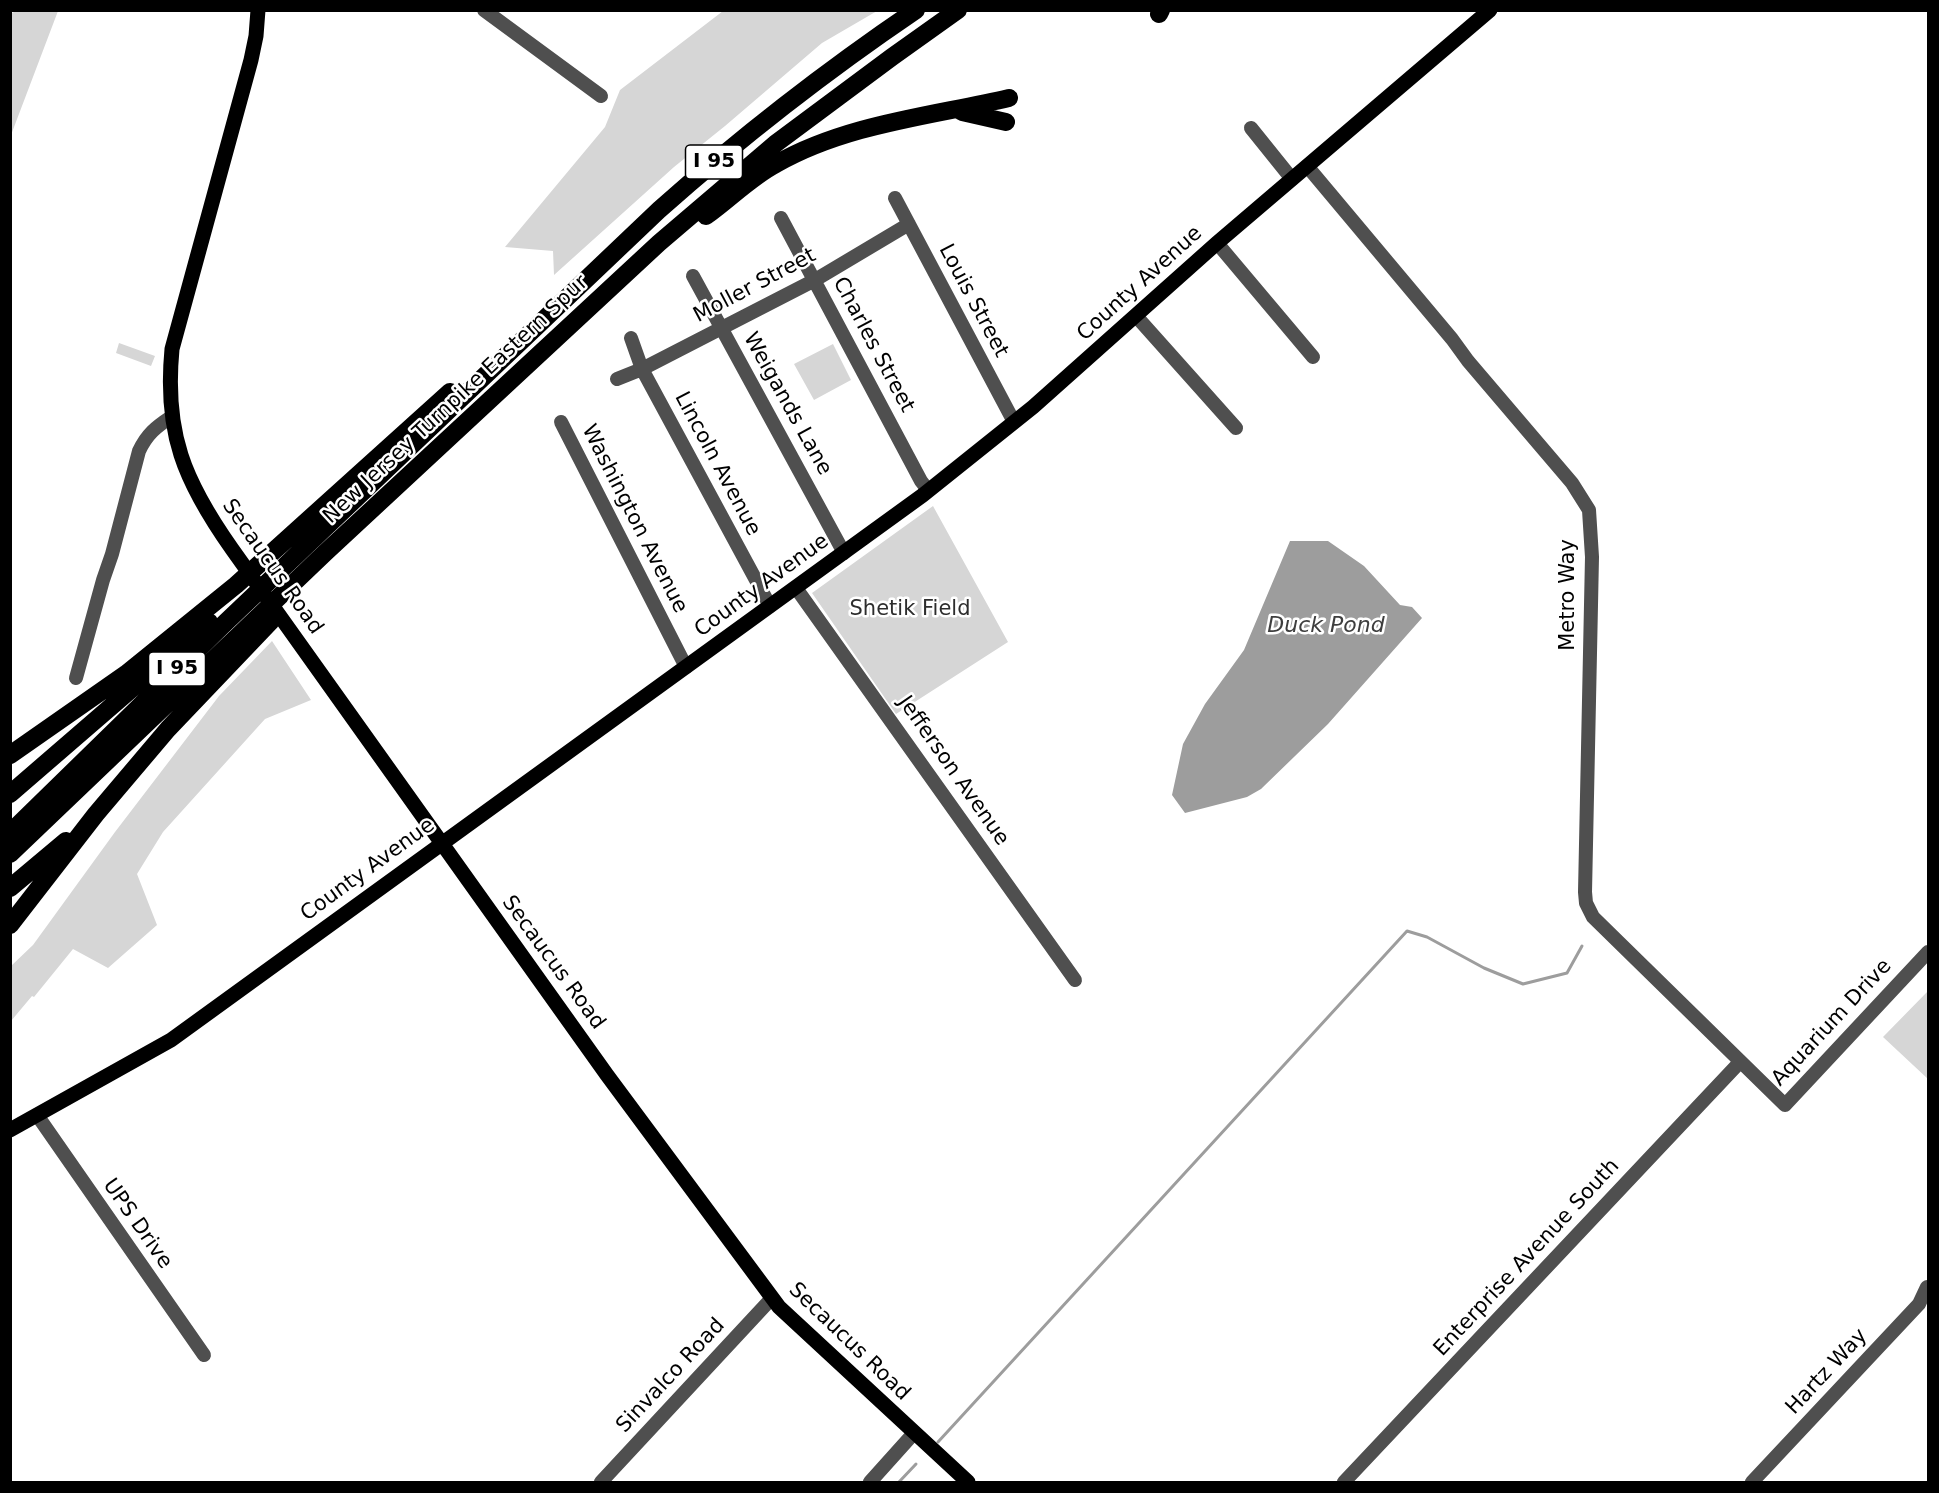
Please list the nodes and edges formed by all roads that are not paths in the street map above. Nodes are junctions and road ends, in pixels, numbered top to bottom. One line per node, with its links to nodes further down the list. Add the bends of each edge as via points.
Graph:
1 (258, 10): 27 (main road, Secaucus Road, via 251,60 172,349)
2 (484, 10): 6 (street)
3 (916, 10): 22 (highway, New Jersey Turnpike Eastern Spur / I 95, via 806,88 716,160)
4 (958, 10): 17 (highway, New Jersey Turnpike Eastern Spur / I 95, via 775,144)
5 (1490, 10): 11 (main road, County Avenue)
6 (601, 96)
7 (1009, 98): 8 (highway)
8 (954, 111): 9 (highway); 17 (highway, via 846,135 803,150 766,170)
9 (1006, 123)
10 (1251, 128): 12 (street)
11 (1307, 166): 12 (main road, County Avenue); 49 (street, Metro Way, via 1572,483 1589,510 1592,557 1586,903 1593,917)
12 (1292, 179): 16 (main road, County Avenue)
13 (895, 198): 15 (street, Louis Street)
14 (781, 218): 19 (street, Charles Street)
15 (909, 224): 19 (street, Moller Street); 29 (street, Louis Street)
16 (1216, 243): 20 (main road, County Avenue); 24 (street)
17 (632, 269): 33 (highway, New Jersey Turnpike Eastern Spur / I 95)
18 (693, 276): 21 (street, Weigands Lane)
19 (814, 280): 21 (street, Moller Street); 31 (street, Charles Street)
20 (1136, 316): 29 (main road, County Avenue); 30 (street)
21 (721, 328): 25 (street, Moller Street); 34 (street, Weigands Lane)
22 (529, 333): 32 (highway, New Jersey Turnpike Eastern Spur / I 95); 39 (highway, via 472,373 205,610 117,680)
23 (631, 338): 25 (street, Lincoln Avenue)
24 (1312, 357)
25 (642, 369): 26 (street, Moller Street); 36 (street, Lincoln Avenue)
26 (617, 379)
27 (171, 417): 38 (street, via 155,427 139,451); 43 (main road, Secaucus Road, via 193,486 232,549)
28 (561, 422): 37 (street, Washington Avenue)
29 (1014, 422): 31 (main road, County Avenue)
30 (1236, 428)
31 (928, 490): 34 (main road, County Avenue)
32 (346, 507): 40 (highway, via 302,539); 42 (highway, New Jersey Turnpike Eastern Spur / I 95)
33 (326, 552): 41 (highway, via 289,602 189,706); 44 (highway, New Jersey Turnpike Eastern Spur / I 95)
34 (844, 553): 35 (main road, County Avenue)
35 (796, 588): 36 (main road, County Avenue); 48 (street, Jefferson Avenue)
36 (770, 606): 37 (main road, County Avenue)
37 (686, 667): 43 (main road, County Avenue)
38 (76, 678)
39 (10, 755)
40 (10, 794)
41 (96, 814): 45 (highway); 46 (highway)
42 (10, 833)
43 (441, 843): 50 (main road, County Avenue, via 171,1040); 53 (main road, Secaucus Road)
44 (10, 854)
45 (10, 888)
46 (10, 925)
47 (1929, 952): 49 (street, Aquarium Drive, via 1785,1105)
48 (1075, 980)
49 (1740, 1062): 59 (street, Enterprise Avenue South)
50 (37, 1115): 51 (main road, County Avenue); 54 (street, UPS Drive)
51 (10, 1130)
52 (1927, 1287): 60 (street, Hartz Way, via 1919,1304)
53 (772, 1298): 55 (main road, Secaucus Road); 56 (street, Sinvalco Road)
54 (204, 1355)
55 (914, 1433): 57 (street); 58 (main road, Secaucus Road)
56 (601, 1482)
57 (870, 1482)
58 (968, 1482)
59 (1344, 1482)
60 (1752, 1482)

